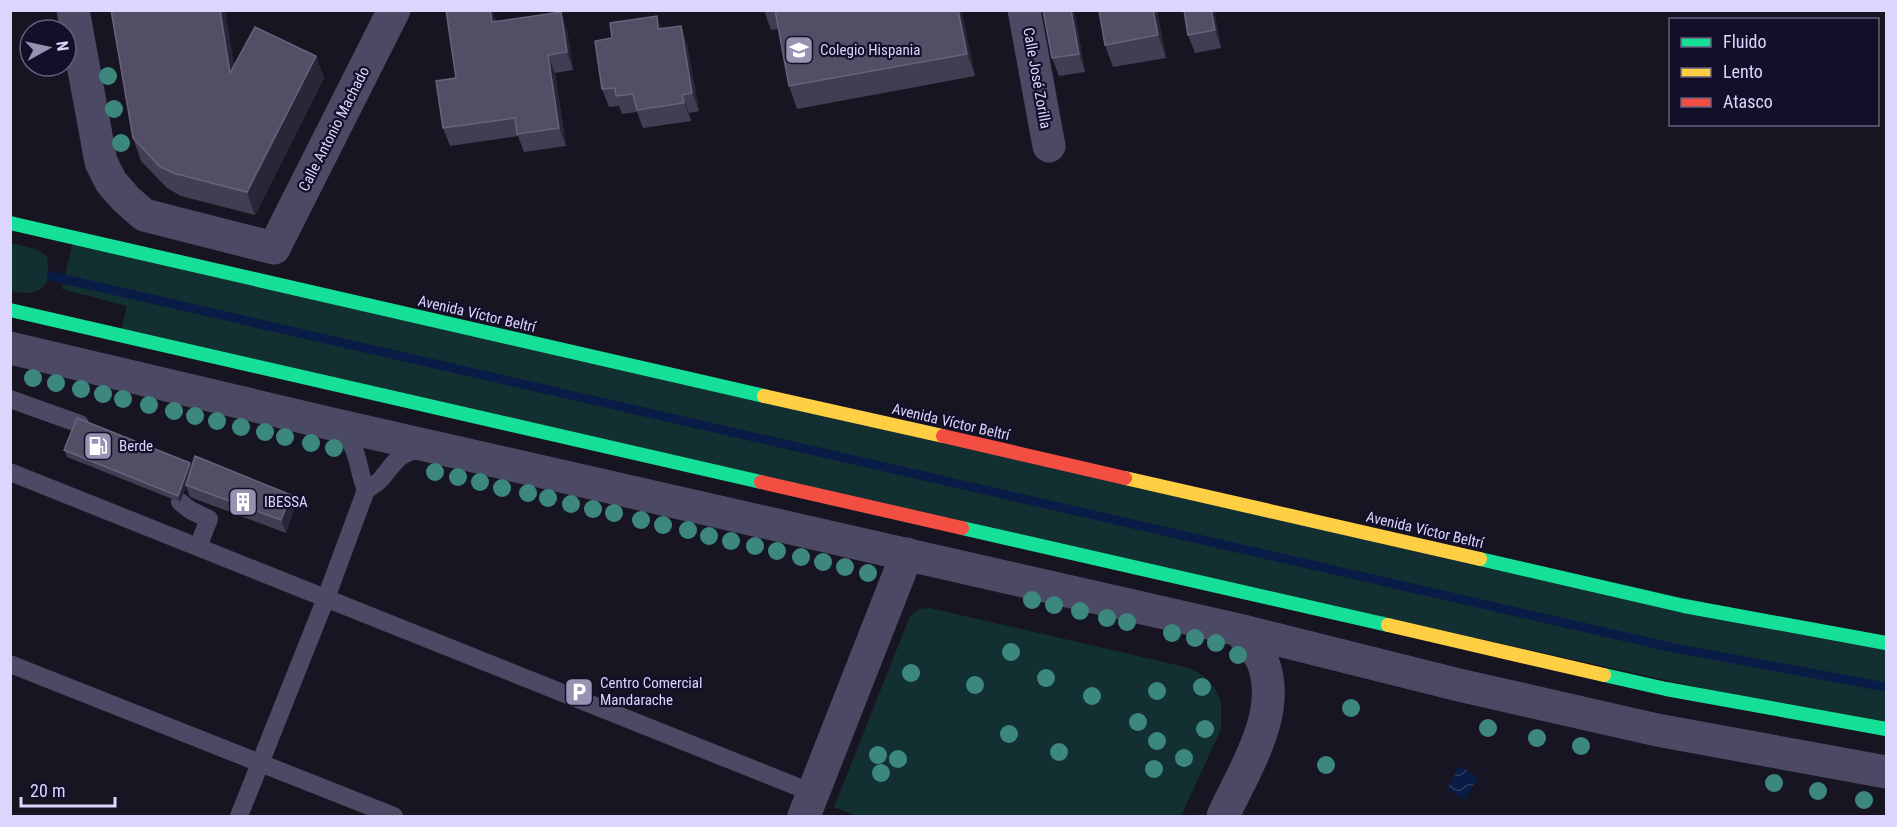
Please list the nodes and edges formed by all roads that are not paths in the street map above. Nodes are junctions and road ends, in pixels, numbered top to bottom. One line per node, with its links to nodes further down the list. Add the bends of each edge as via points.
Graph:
1 (73, 10): 2 (street, Calle Antonio Machado, via 101,162 111,182 144,215 274,248)
2 (394, 10)
3 (1024, 10): 4 (street, Calle José Zorilla)
4 (1049, 146)
5 (10, 223): 19 (main road, Avenida Víctor Beltrí, via 1684,606)
6 (10, 310): 21 (main road, via 1666,689)
7 (10, 348): 10 (street)
8 (10, 399): 9 (lane)
9 (80, 424)
10 (332, 424): 11 (street); 13 (lane, via 356,450)
11 (430, 446): 13 (lane, via 400,457 381,480); 16 (street)
12 (10, 472): 15 (lane)
13 (366, 490): 17 (lane)
14 (180, 502): 15 (lane, via 209,519)
15 (198, 547): 17 (lane)
16 (907, 554): 18 (street); 24 (street)
17 (326, 598): 22 (lane); 24 (lane)
18 (1239, 630): 23 (street, via 1657,730); 27 (street, via 1261,658 1268,698 1262,734)
19 (1887, 643)
20 (10, 664): 22 (lane)
21 (1887, 729)
22 (261, 764): 25 (lane); 26 (lane)
23 (1887, 772)
24 (809, 805)
25 (239, 816)
26 (394, 816)
27 (1223, 816)

